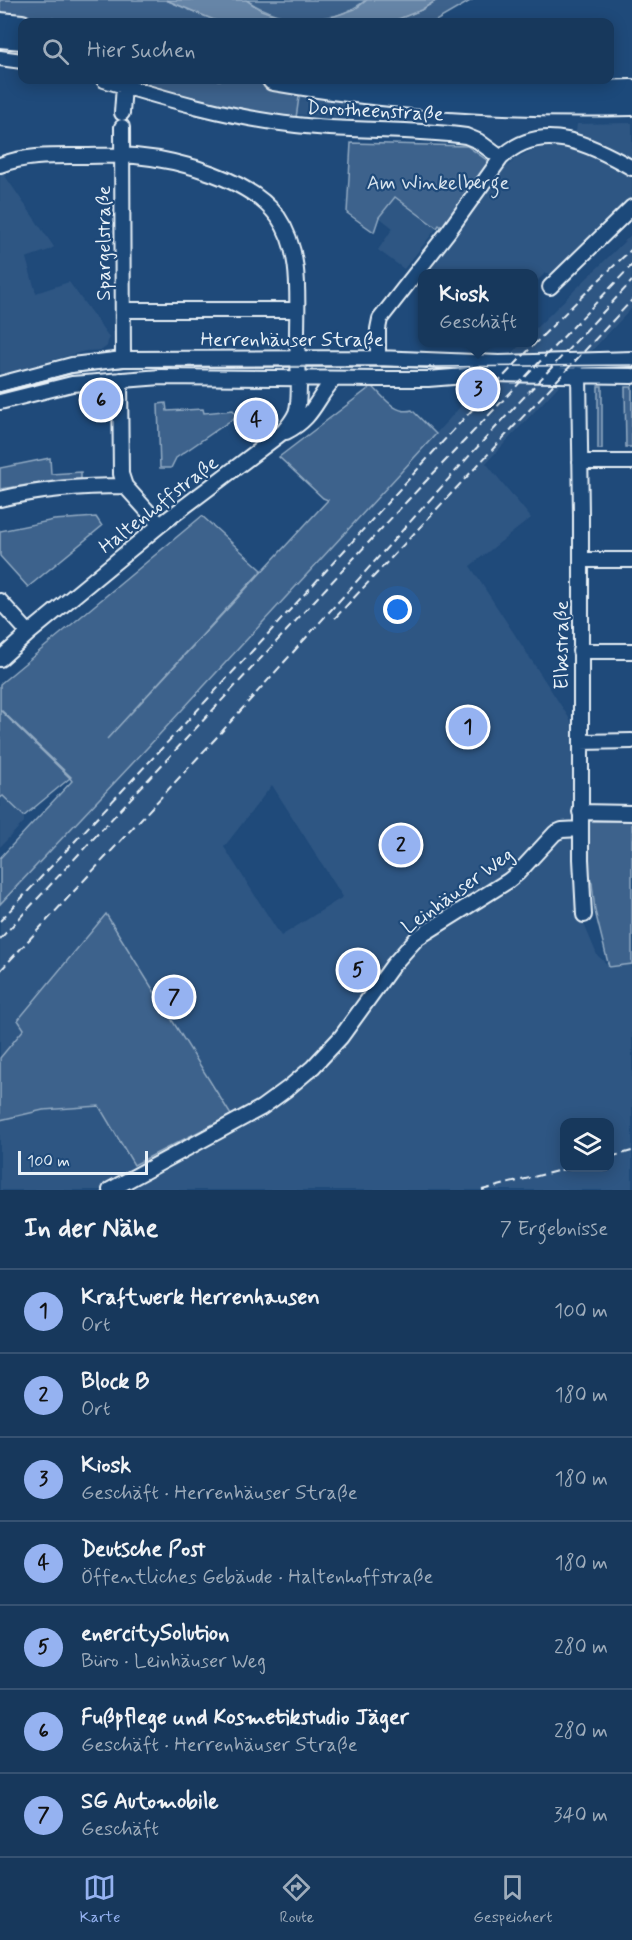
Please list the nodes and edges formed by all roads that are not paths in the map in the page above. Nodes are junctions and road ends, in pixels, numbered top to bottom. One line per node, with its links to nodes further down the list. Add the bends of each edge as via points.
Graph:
1 (0, 23): 2 (highway)
2 (18, 25)
3 (0, 37): 4 (highway)
4 (18, 39)
5 (0, 58): 6 (street)
6 (18, 60)
7 (117, 84): 10 (street, Dorotheenstraße)
8 (297, 84): 12 (highway, via 436,102)
9 (404, 84): 11 (highway, via 502,91)
10 (124, 86): 13 (street); 16 (street, Dorotheenstraße, via 222,112 295,125 466,136)
11 (632, 90)
12 (632, 105)
13 (122, 113)
14 (122, 127): 15 (street, Spargelstraße)
15 (122, 156): 17 (street, Haltenhoffstraße, via 39,156); 23 (street, Spargelstraße); 24 (street, Haltenhoffstraße, via 162,160 218,176 266,204 287,233 294,251)
16 (501, 158): 18 (street, via 519,144 548,138 590,145); 20 (street)
17 (0, 165)
18 (632, 168)
19 (632, 207): 22 (street)
20 (419, 269)
21 (418, 271): 25 (street, via 380,319)
22 (550, 287)
23 (123, 310): 24 (street); 26 (street, Spargelstraße)
24 (297, 310): 27 (street, Haltenhoffstraße)
25 (378, 358): 27 (street, Herrenhäuser Straße); 28 (street, Herrenhäuser Straße, via 478,363)
26 (123, 359): 27 (street, Herrenhäuser Straße); 34 (street, Herrenhäuser Straße, via 72,365)
27 (298, 359): 31 (street, Haltenhoffstraße)
28 (632, 359)
29 (579, 374): 30 (street, Herrenhäuser Straße); 33 (street, Herrenhäuser Straße); 37 (street, Elbestraße)
30 (632, 376)
31 (298, 379): 32 (street, Herrenhäuser Straße); 33 (street, Herrenhäuser Straße); 36 (street, Haltenhoffstraße, via 296,412)
32 (120, 380): 35 (street, Herrenhäuser Straße, via 72,384); 39 (street, via 121,474)
33 (334, 380): 36 (street, via 305,420)
34 (0, 384)
35 (0, 402)
36 (277, 437): 41 (street, Haltenhoffstraße)
37 (580, 462): 38 (street); 42 (street, Elbestraße)
38 (632, 462)
39 (125, 486): 40 (street, via 76,487); 41 (street)
40 (0, 498)
41 (160, 525): 45 (street, Haltenhoffstraße)
42 (581, 560): 43 (street); 46 (street, Elbestraße)
43 (632, 560)
44 (0, 601): 45 (street)
45 (29, 633): 48 (street, Haltenhoffstraße)
46 (580, 651): 47 (street); 50 (street, Elbestraße)
47 (632, 651)
48 (0, 659)
49 (632, 741): 50 (street)
50 (581, 742): 51 (street, Elbestraße)
51 (580, 813): 52 (street); 53 (street, Elbestraße)
52 (632, 813)
53 (581, 829): 54 (street, Elbestraße); 55 (street, Leinhäuser Weg, via 555,833 513,877 417,938 341,1037 287,1089 261,1108)
54 (584, 915)
55 (110, 1190)

